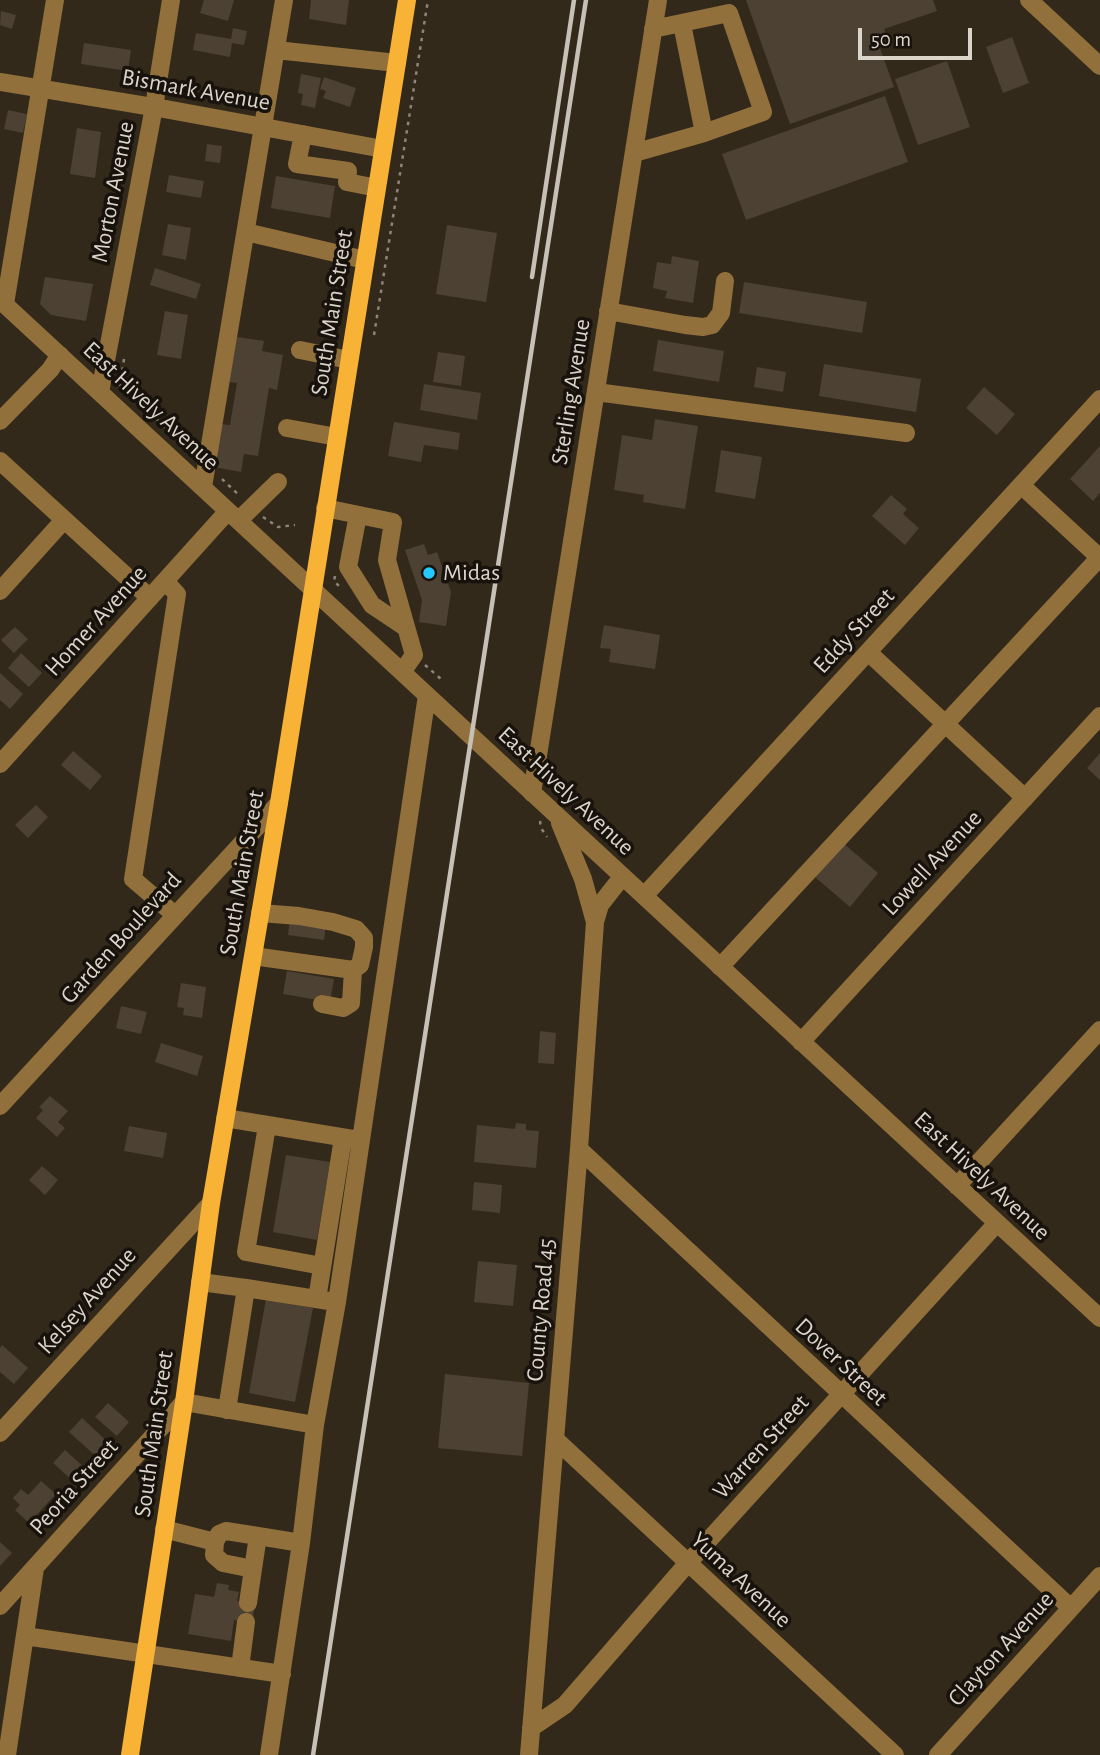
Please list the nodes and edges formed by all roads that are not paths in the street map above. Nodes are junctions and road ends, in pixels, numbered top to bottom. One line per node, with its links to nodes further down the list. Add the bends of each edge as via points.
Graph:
1 (55, 0): 13 (street)
2 (171, 0): 14 (street, Morton Avenue)
3 (284, 0): 9 (street)
4 (407, 0): 10 (main road, South Main Street)
5 (658, 0): 8 (street, Sterling Avenue)
6 (1029, 0): 11 (street)
7 (682, 24): 8 (street); 16 (street); 16 (street, via 729,13 763,112)
8 (653, 29): 19 (street, Sterling Avenue)
9 (276, 50): 10 (street); 15 (street)
10 (397, 63): 18 (main road, South Main Street)
11 (1100, 66)
12 (0, 82): 13 (street, Bismark Avenue)
13 (41, 89): 14 (street, Bismark Avenue); 24 (street)
14 (154, 107): 15 (street, Bismark Avenue); 29 (street, Morton Avenue)
15 (263, 127): 17 (street, Bismark Avenue); 21 (street)
16 (704, 132): 19 (street)
17 (303, 134): 18 (street, Bismark Avenue); 20 (street, via 297,164 348,171 347,181)
18 (383, 149): 20 (main road, South Main Street)
19 (634, 153): 25 (street, Sterling Avenue)
20 (377, 188): 22 (main road, South Main Street)
21 (246, 232): 22 (street); 39 (street)
22 (365, 260): 28 (main road, South Main Street)
23 (725, 281): 25 (street, via 721,313 712,325)
24 (2, 302): 27 (street, East Hively Avenue)
25 (608, 311): 30 (street, Sterling Avenue)
26 (300, 350): 28 (street)
27 (60, 355): 29 (street, East Hively Avenue); 32 (street)
28 (349, 360): 35 (main road, South Main Street)
29 (100, 392): 39 (street, East Hively Avenue)
30 (596, 392): 34 (street); 56 (street, Sterling Avenue)
31 (1100, 399): 38 (street, Eddy Street)
32 (0, 421)
33 (287, 428): 35 (street)
34 (905, 433)
35 (337, 437): 40 (main road, South Main Street)
36 (0, 461): 43 (street)
37 (278, 482): 41 (street, Homer Avenue, via 252,507)
38 (1021, 485): 44 (street); 50 (street, Eddy Street)
39 (203, 488): 41 (street, East Hively Avenue)
40 (325, 508): 42 (street); 46 (main road, South Main Street)
41 (233, 515): 45 (street, Homer Avenue); 46 (street, East Hively Avenue)
42 (358, 516): 49 (street, via 348,567 372,605); 49 (street, via 393,522 387,560)
43 (64, 520): 47 (street); 48 (street)
44 (1100, 558): 54 (street)
45 (165, 581): 48 (street, Homer Avenue); 63 (street, via 177,594 133,879)
46 (312, 590): 51 (street, East Hively Avenue); 58 (main road, South Main Street)
47 (0, 591)
48 (150, 598): 55 (street, Homer Avenue)
49 (405, 627): 51 (street, via 414,655)
50 (868, 653): 54 (street); 61 (street, Eddy Street)
51 (402, 672): 52 (street, East Hively Avenue)
52 (427, 695): 56 (street, East Hively Avenue); 75 (street)
53 (1100, 716): 57 (street, Lowell Avenue)
54 (946, 724): 57 (street); 66 (street)
55 (0, 764)
56 (532, 793): 59 (street, East Hively Avenue)
57 (1025, 798): 70 (street, Lowell Avenue)
58 (279, 803): 62 (main road, South Main Street); 63 (street, Garden Boulevard)
59 (548, 817): 60 (street, East Hively Avenue); 64 (street, via 583,879)
60 (622, 877): 61 (street, East Hively Avenue); 64 (street, County Road 45, via 600,905)
61 (644, 896): 66 (street, East Hively Avenue)
62 (260, 913): 65 (main road, South Main Street); 67 (street, via 356,929 364,947 360,965)
63 (175, 915): 71 (street, Garden Boulevard)
64 (595, 922): 76 (street, County Road 45)
65 (253, 956): 67 (street); 72 (main road, South Main Street)
66 (720, 967): 70 (street, East Hively Avenue)
67 (353, 970): 68 (street, via 351,1003 343,1008)
68 (323, 1004)
69 (1100, 1030): 77 (street)
70 (801, 1042): 77 (street, East Hively Avenue)
71 (0, 1106)
72 (225, 1118): 73 (street); 78 (main road, South Main Street)
73 (267, 1126): 74 (street); 80 (street, via 246,1252)
74 (343, 1138): 75 (street); 80 (street)
75 (361, 1140): 84 (street)
76 (579, 1149): 86 (street, Dover Street); 91 (street, County Road 45)
77 (957, 1186): 79 (street, East Hively Avenue)
78 (211, 1203): 81 (main road, South Main Street); 90 (street, Kelsey Avenue)
79 (997, 1223): 85 (street, East Hively Avenue); 86 (street, Warren Street)
80 (322, 1266): 83 (street)
81 (200, 1282): 82 (street); 87 (main road, South Main Street)
82 (246, 1288): 83 (street); 88 (street)
83 (317, 1299): 84 (street)
84 (337, 1302): 89 (street)
85 (1100, 1318)
86 (841, 1395): 96 (street, Warren Street); 102 (street, Dover Street)
87 (184, 1402): 88 (street); 92 (main road, South Main Street); 97 (street, Peoria Street)
88 (227, 1410): 89 (street)
89 (315, 1425): 95 (street)
90 (0, 1433)
91 (555, 1439): 96 (street, Yuma Avenue); 108 (street, County Road 45)
92 (164, 1529): 94 (street); 105 (main road, South Main Street)
93 (258, 1536): 94 (street, via 226,1531); 95 (street); 98 (street)
94 (215, 1542): 98 (street, via 216,1559)
95 (301, 1543): 107 (street)
96 (687, 1564): 108 (street, Warren Street, via 565,1705); 113 (street, Yuma Avenue)
97 (35, 1567): 101 (street, Peoria Street); 104 (street)
98 (253, 1569): 100 (street)
99 (1100, 1576): 102 (street, Clayton Avenue)
100 (248, 1603)
101 (0, 1606)
102 (1071, 1608): 114 (street, Clayton Avenue)
103 (246, 1622): 106 (street)
104 (25, 1636): 105 (street); 109 (street)
105 (146, 1653): 106 (street); 110 (main road, South Main Street)
106 (240, 1668): 107 (street)
107 (282, 1674): 111 (street)
108 (531, 1728): 112 (street, County Road 45)
109 (7, 1755)
110 (130, 1755)
111 (269, 1755)
112 (529, 1755)
113 (895, 1755)
114 (938, 1755)

